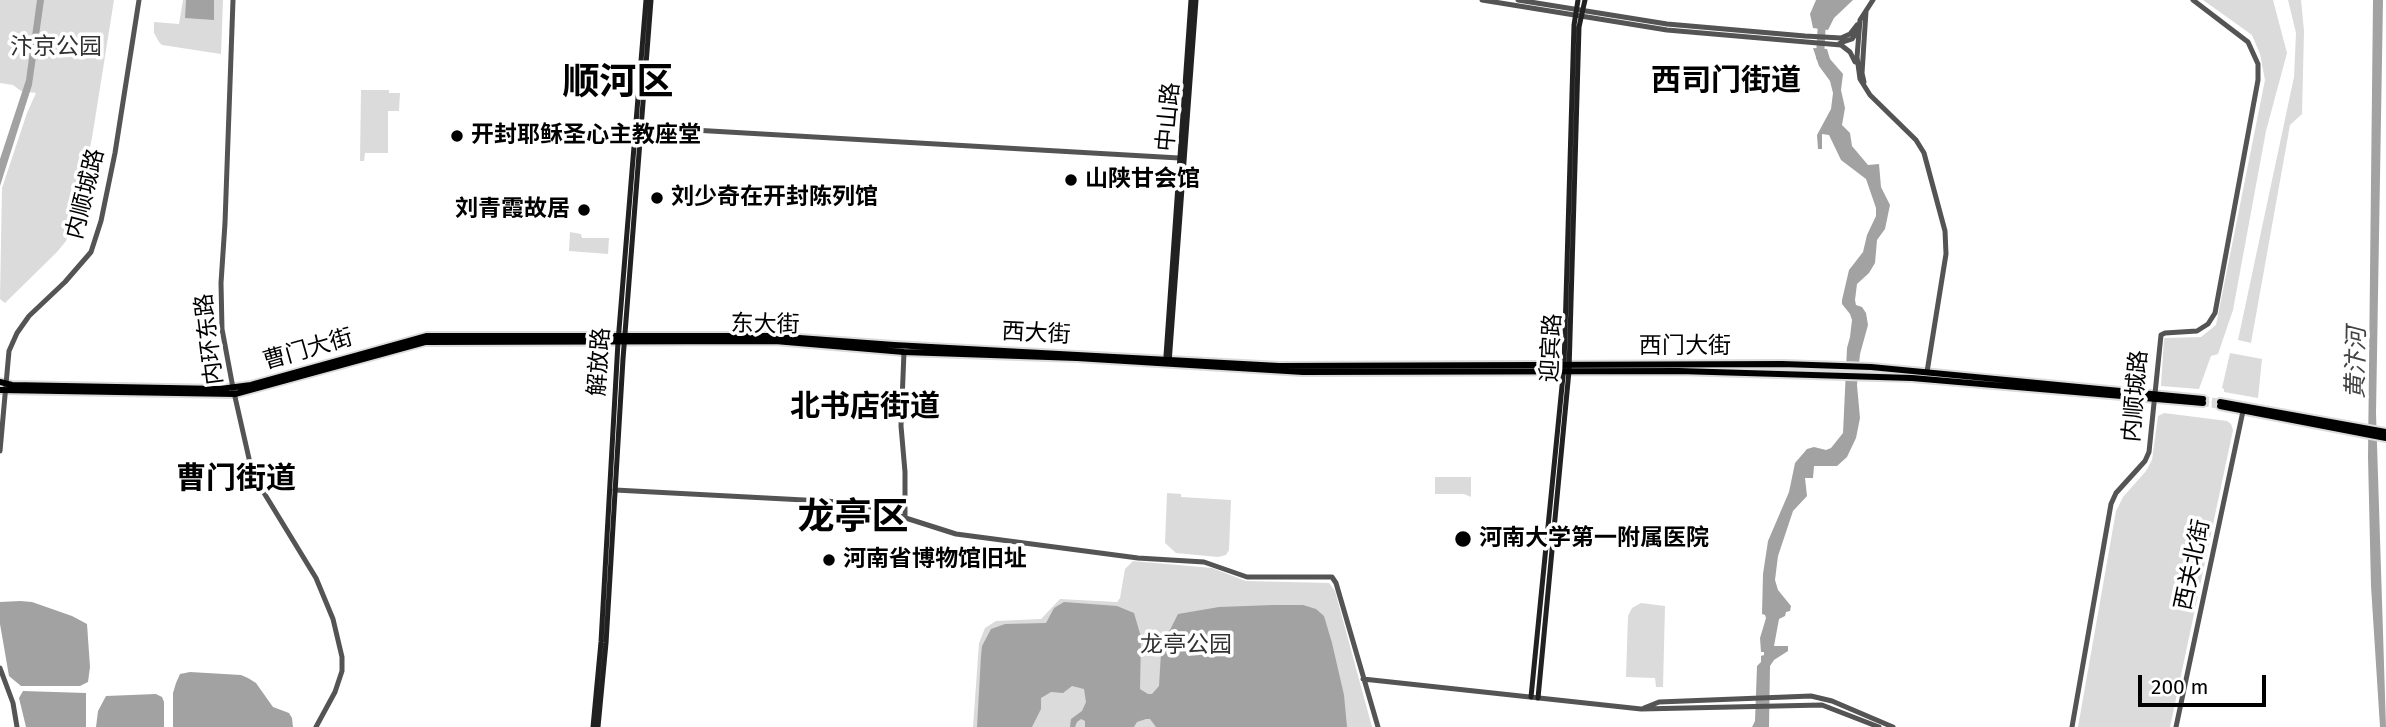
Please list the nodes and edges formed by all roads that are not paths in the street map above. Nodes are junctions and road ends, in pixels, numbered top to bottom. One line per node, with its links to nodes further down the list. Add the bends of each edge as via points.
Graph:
1 (139, 0): 24 (street, 内顺城路, via 115,153 91,252 17,333)
2 (233, 0): 25 (street, 内环东路, via 220,283 222,329)
3 (649, 0): 17 (main road, 解放路); 19 (main road, 解放路)
4 (1194, 0): 18 (main road, 中山路); 21 (main road, 中山路)
5 (1482, 0): 11 (street)
6 (1518, 0): 11 (street)
7 (1578, 0): 11 (main road, 迎宾路)
8 (1585, 0): 11 (main road, 迎宾路)
9 (1873, 0): 12 (street)
10 (2193, 0): 26 (street, 内顺城路, via 2248,42 2258,64 2258,80 2215,313 2197,331 2161,335)
11 (1578, 12): 14 (street, via 1667,30); 22 (main road, 迎宾路)
12 (1862, 19): 13 (street); 14 (street); 16 (street)
13 (1858, 31): 14 (street, via 1852,38); 15 (street)
14 (1840, 40): 15 (street); 16 (street)
15 (1857, 57): 16 (street)
16 (1859, 71): 23 (street, via 1866,88 1924,153 1944,227 1946,254)
17 (641, 127): 18 (street); 19 (main road, 解放路)
18 (1179, 158): 21 (main road, 中山路)
19 (622, 339): 20 (main road, 东大街, via 784,336); 25 (main road, 曹门大街, via 427,336); 34 (main road, 解放路); 42 (main road, 解放路)
20 (904, 349): 21 (main road, 西大街); 35 (street)
21 (1167, 361): 22 (main road, 西门大街, via 1308,367)
22 (1566, 368): 23 (main road, 西门大街, via 1782,365); 26 (main road, 西门大街, via 1894,377); 38 (main road, 迎宾路)
23 (1927, 372): 26 (main road, 西门大街)
24 (2, 386): 25 (main road, 曹门大街); 33 (street, 内顺城路)
25 (234, 391): 41 (street, 内环东路, via 254,472 316,578 333,620 342,671)
26 (2154, 396): 27 (main road, 西门大街); 47 (street, 内顺城路, via 2148,456 2111,505)
27 (2203, 401)
28 (2243, 411): 29 (main road); 29 (main road, via 2220,404); 48 (street, 西关北街)
29 (2363, 430): 31 (main road)
30 (2386, 432): 31 (main road)
31 (2377, 433): 32 (main road)
32 (2386, 438)
33 (0, 451)
34 (615, 490): 35 (street, via 854,504); 43 (main road, 解放路)
35 (905, 518): 37 (street, via 951,533 1210,563 1247,577 1332,577)
36 (0, 668): 40 (street)
37 (1363, 679): 38 (street); 44 (street)
38 (1535, 698): 39 (street)
39 (1641, 709): 45 (street, via 1812,704 1830,706); 46 (street, via 1660,702 1811,696)
40 (17, 727)
41 (316, 727)
42 (593, 727)
43 (598, 727)
44 (1378, 727)
45 (1879, 727)
46 (1893, 727)
47 (2072, 727)
48 (2176, 727)

